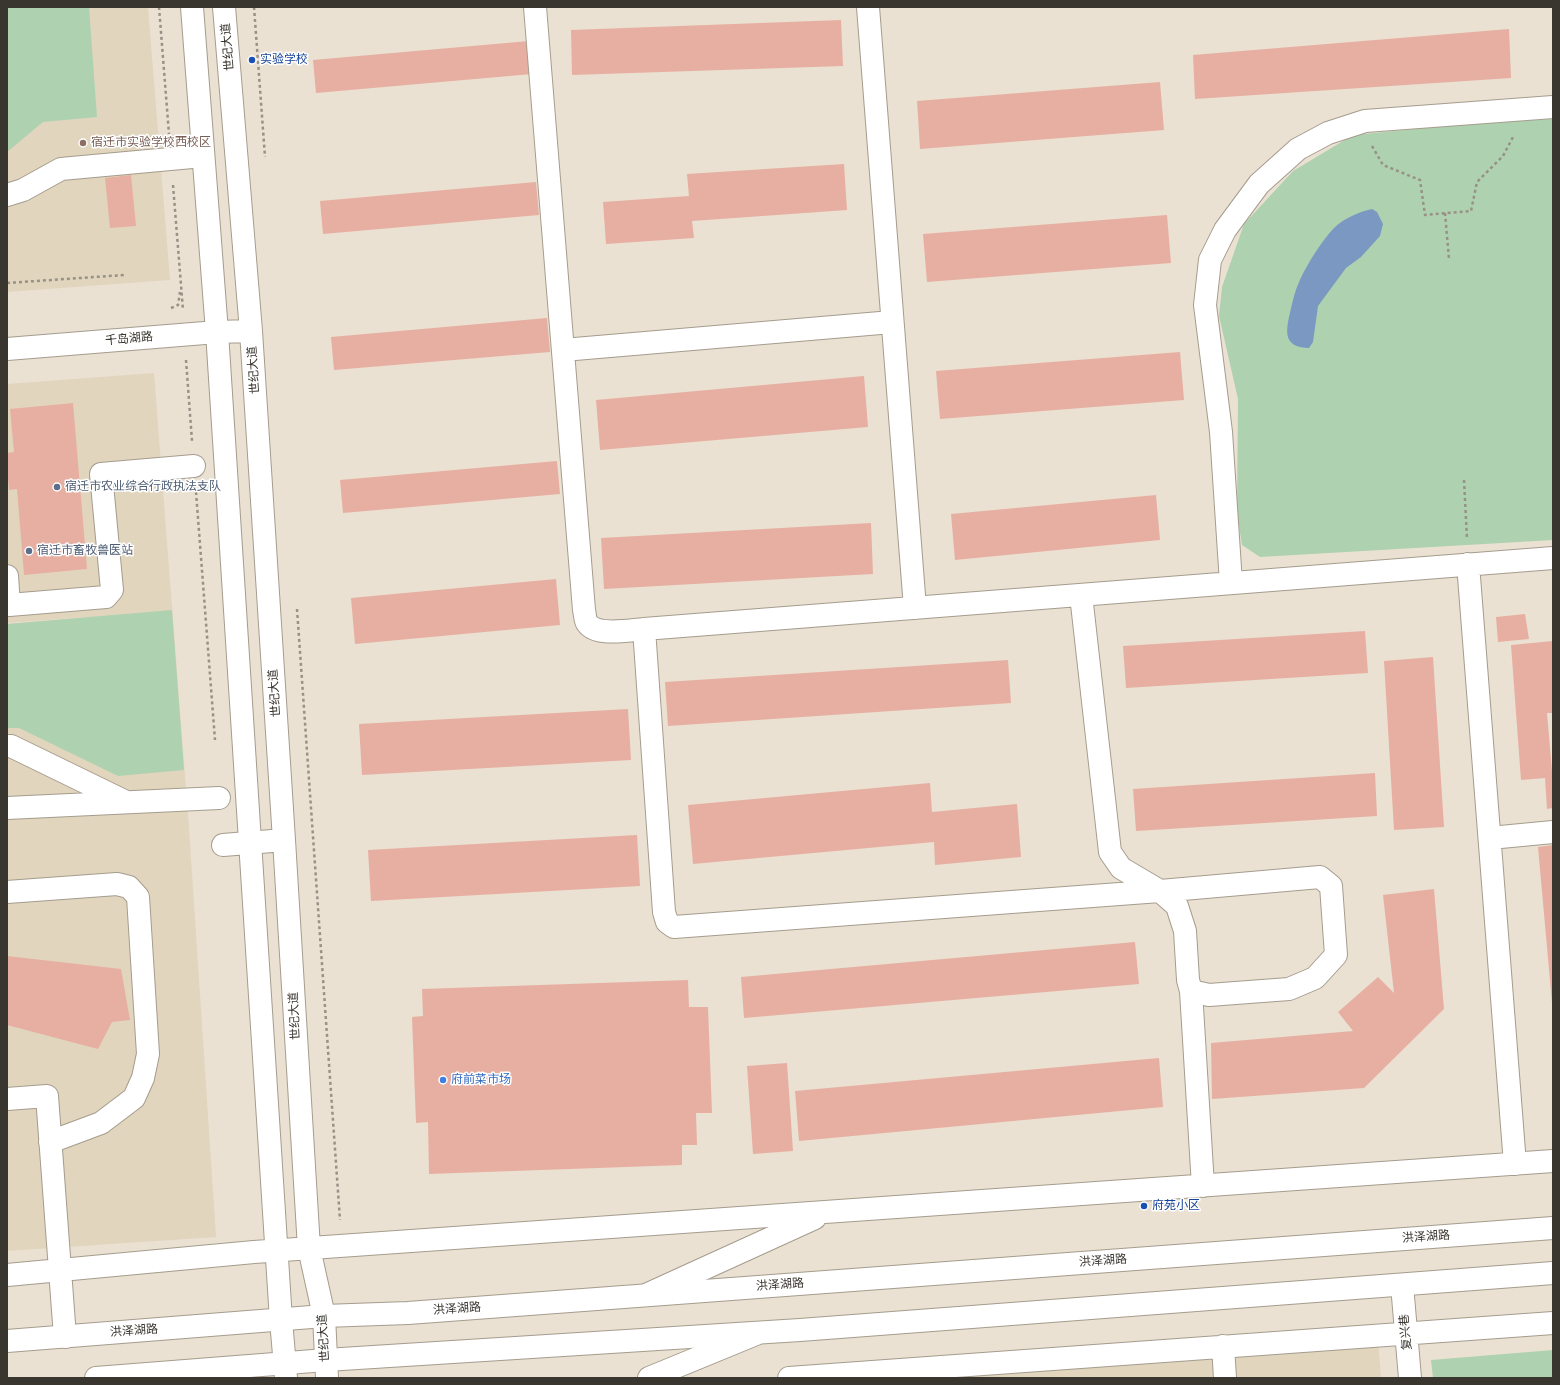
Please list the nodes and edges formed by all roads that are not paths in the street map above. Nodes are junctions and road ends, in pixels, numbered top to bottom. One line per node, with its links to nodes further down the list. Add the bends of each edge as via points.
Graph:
1 (192, 7): 6 (street)
2 (224, 7): 9 (street, 世纪大道)
3 (535, 7): 12 (street)
4 (868, 7): 8 (street)
5 (1553, 107): 18 (street, via 1365,121 1328,133 1298,149 1259,184 1225,230 1210,260 1205,305 1221,432)
6 (203, 156): 7 (street, via 61,169 23,190); 10 (street)
7 (7, 195)
8 (892, 322): 12 (street); 20 (street)
9 (251, 331): 10 (street, 千岛湖路); 28 (street, 世纪大道)
10 (217, 332): 11 (street, 千岛湖路); 29 (street)
11 (7, 349)
12 (563, 350): 21 (street, via 583,602 587,622 598,630 609,632)
13 (194, 466): 17 (street, via 101,474 112,590 106,597 9,606)
14 (1553, 558): 15 (street)
15 (1468, 564): 18 (street); 27 (street)
16 (7, 576): 17 (street)
17 (7, 581)
18 (1231, 583): 19 (street)
19 (1080, 595): 20 (street); 31 (street, via 1110,852 1121,868)
20 (915, 608): 21 (street)
21 (644, 629): 31 (street, via 664,912 667,922 674,927)
22 (7, 746): 24 (street)
23 (220, 798): 24 (street)
24 (127, 802): 25 (street)
25 (7, 808)
26 (1553, 832): 27 (street)
27 (1490, 838): 37 (street)
28 (284, 840): 29 (street); 41 (street, 世纪大道)
29 (250, 843): 30 (street); 42 (street)
30 (223, 846)
31 (1160, 891): 33 (street, via 1178,906 1185,931); 33 (street, via 1320,877 1331,886 1336,955 1315,978 1289,989 1209,995)
32 (7, 892): 35 (street, via 117,884 129,887 138,897 148,1054 143,1078 134,1098 101,1123)
33 (1191, 991): 38 (street)
34 (7, 1099): 35 (street, via 47,1096)
35 (50, 1142): 43 (street)
36 (1553, 1161): 37 (street)
37 (1515, 1164): 38 (street)
38 (1203, 1186): 39 (street)
39 (828, 1212): 41 (street); 47 (street)
40 (1553, 1228): 47 (street, 洪泽湖路)
41 (309, 1248): 42 (street); 48 (street, 世纪大道)
42 (277, 1251): 43 (street); 49 (street)
43 (59, 1270): 45 (street); 53 (street)
44 (1553, 1273): 46 (street)
45 (7, 1275)
46 (1402, 1285): 51 (street); 52 (street, 复兴巷)
47 (644, 1296): 48 (street, 洪泽湖路, via 408,1313)
48 (324, 1316): 49 (street, 洪泽湖路); 56 (street, 世纪大道)
49 (281, 1320): 53 (street, 洪泽湖路); 57 (street)
50 (1553, 1323): 52 (street)
51 (759, 1333): 56 (street); 59 (street)
52 (1406, 1333): 55 (street); 63 (street, 复兴巷)
53 (65, 1337): 54 (street, 洪泽湖路)
54 (7, 1341)
55 (1223, 1346): 61 (street); 62 (street)
56 (326, 1369): 57 (street)
57 (286, 1371): 58 (street)
58 (96, 1378)
59 (650, 1378)
60 (789, 1378): 61 (street)
61 (792, 1378)
62 (1225, 1378)
63 (1410, 1378)

